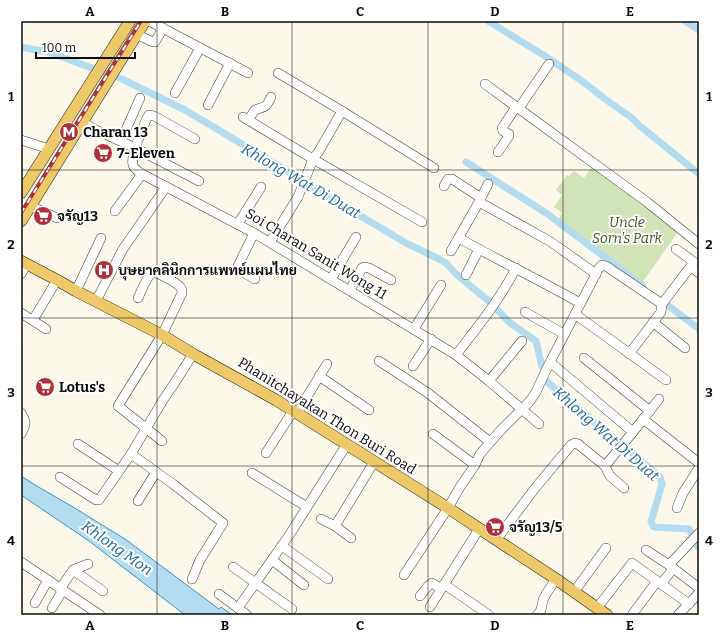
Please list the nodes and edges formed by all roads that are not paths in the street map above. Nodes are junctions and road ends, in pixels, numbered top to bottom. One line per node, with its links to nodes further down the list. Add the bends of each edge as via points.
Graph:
1 (130, 21): 23 (main road)
2 (145, 21): 5 (main road)
3 (149, 21): 4 (street)
4 (163, 28): 5 (street, via 155,42); 6 (street)
5 (136, 34): 18 (main road)
6 (200, 48): 7 (street); 12 (street)
7 (230, 63): 9 (street); 15 (street)
8 (549, 64): 16 (street)
9 (248, 73)
10 (278, 73): 17 (street)
11 (485, 84): 16 (street)
12 (175, 92)
13 (271, 97): 25 (street, via 267,106 255,110 245,119)
14 (140, 98): 21 (street)
15 (208, 105)
16 (518, 107): 24 (street, via 502,128 509,136); 46 (street, via 647,202)
17 (342, 111): 25 (street); 26 (street)
18 (82, 122): 21 (street); 35 (main road)
19 (195, 138): 22 (street, via 149,115)
20 (21, 140): 23 (street)
21 (121, 141): 22 (street)
22 (135, 148): 27 (street, via 133,166); 28 (street)
23 (49, 149): 33 (main road)
24 (498, 152)
25 (313, 159): 39 (street); 45 (street, via 298,196)
26 (434, 168)
27 (142, 174): 32 (street, Soi Charan Sanit Wong 11); 36 (street)
28 (199, 180)
29 (488, 184): 34 (street)
30 (261, 186): 40 (street)
31 (444, 186): 34 (street, via 448,179 452,179)
32 (166, 187): 40 (street, Soi Charan Sanit Wong 11); 62 (street, via 123,249)
33 (21, 193)
34 (480, 200): 44 (street); 52 (street, via 551,242)
35 (31, 206): 37 (street); 38 (main road)
36 (115, 211)
37 (56, 218)
38 (21, 221)
39 (422, 222)
40 (238, 224): 41 (street, Soi Charan Sanit Wong 11)
41 (254, 233): 45 (street, Soi Charan Sanit Wong 11); 54 (street, via 238,266 241,271)
42 (356, 237): 55 (street)
43 (101, 238): 60 (street)
44 (459, 238): 47 (street); 49 (street)
45 (270, 242): 55 (street, Soi Charan Sanit Wong 11)
46 (699, 244)
47 (479, 249): 51 (street); 53 (street)
48 (676, 249): 63 (street, via 694,262)
49 (451, 251)
50 (23, 266): 56 (main road, Phanitchayakan Thon Buri Road)
51 (516, 268): 64 (street); 79 (street, via 494,306)
52 (596, 274): 63 (street, via 602,265 606,266); 64 (street)
53 (466, 275)
54 (255, 279)
55 (331, 279): 59 (street, Soi Charan Sanit Wong 11)
56 (57, 280): 60 (main road, Phanitchayakan Thon Buri Road); 68 (street)
57 (391, 280): 59 (street, via 364,267)
58 (441, 285): 71 (street)
59 (350, 290): 71 (street, Soi Charan Sanit Wong 11)
60 (76, 291): 62 (main road, Phanitchayakan Thon Buri Road)
61 (138, 298): 73 (street, via 153,272 181,287 182,293)
62 (96, 301): 73 (main road, Phanitchayakan Thon Buri Road)
63 (663, 302): 69 (street, via 661,312)
64 (580, 303): 67 (street)
65 (525, 312): 72 (street)
66 (21, 313): 68 (street)
67 (575, 314): 72 (street); 78 (street)
68 (33, 320): 70 (street)
69 (653, 322): 76 (street); 78 (street)
70 (46, 329)
71 (414, 329): 74 (street, Soi Charan Sanit Wong 11)
72 (564, 334): 82 (street)
73 (162, 335): 77 (main road, Phanitchayakan Thon Buri Road); 96 (street, via 118,406)
74 (431, 339): 79 (street, Soi Charan Sanit Wong 11); 84 (street)
75 (522, 341): 87 (street)
76 (685, 348)
77 (193, 354): 92 (main road, Phanitchayakan Thon Buri Road); 96 (street)
78 (629, 354): 86 (street)
79 (456, 355): 87 (street, Soi Charan Sanit Wong 11)
80 (584, 358): 91 (street)
81 (378, 361): 101 (street, via 428,393)
82 (550, 362): 89 (street, via 536,392); 97 (street)
83 (327, 364): 85 (street)
84 (413, 366)
85 (319, 376): 90 (street); 92 (street)
86 (666, 380)
87 (488, 381): 89 (street, Soi Charan Sanit Wong 11)
88 (659, 399): 91 (street)
89 (522, 409): 95 (street, Soi Charan Sanit Wong 11); 101 (street)
90 (369, 410)
91 (650, 411): 94 (street)
92 (295, 412): 103 (main road, Phanitchayakan Thon Buri Road); 104 (street)
93 (21, 413): 98 (street, via 26,421)
94 (643, 419): 97 (street); 107 (street)
95 (539, 424)
96 (146, 429): 100 (street); 105 (street)
97 (633, 432): 109 (street)
98 (21, 434)
99 (433, 434): 108 (street)
100 (162, 441)
101 (490, 442): 108 (street)
102 (78, 444): 111 (street)
103 (347, 444): 106 (main road, Phanitchayakan Thon Buri Road); 117 (street)
104 (266, 453)
105 (131, 454): 111 (street); 112 (street)
106 (374, 462): 118 (main road, Phanitchayakan Thon Buri Road); 121 (street)
107 (699, 463)
108 (475, 465): 118 (street)
109 (604, 466): 115 (street, via 610,476); 125 (street, via 578,444 571,445)
110 (699, 468): 119 (street)
111 (119, 471): 114 (street, via 100,500)
112 (156, 472): 116 (street); 137 (street, via 223,523 200,560)
113 (252, 473): 117 (street)
114 (60, 477)
115 (624, 488)
116 (138, 501)
117 (307, 507): 126 (street)
118 (448, 508): 122 (main road, Phanitchayakan Thon Buri Road); 135 (street)
119 (677, 508)
120 (321, 519): 121 (street)
121 (335, 526): 124 (street)
122 (479, 529): 125 (main road, Phanitchayakan Thon Buri Road); 143 (street)
123 (699, 533): 132 (street)
124 (351, 538)
125 (496, 540): 138 (main road, Phanitchayakan Thon Buri Road)
126 (282, 546): 129 (street); 136 (street)
127 (606, 548): 147 (street)
128 (646, 550): 132 (street)
129 (272, 560): 141 (street); 142 (street)
130 (21, 562): 139 (street)
131 (88, 564): 134 (street)
132 (671, 567): 140 (street); 144 (street)
133 (233, 568): 141 (street)
134 (73, 570): 145 (street); 146 (street)
135 (404, 575)
136 (328, 578)
137 (192, 579)
138 (556, 579): 147 (main road, Phanitchayakan Thon Buri Road); 161 (street, via 543,600)
139 (48, 580): 145 (street); 151 (street)
140 (659, 582): 152 (street); 156 (street, via 632,562); 163 (street)
141 (255, 584): 155 (street); 157 (street)
142 (304, 585)
143 (443, 586): 150 (street, via 432,583); 153 (street); 160 (street)
144 (699, 588)
145 (61, 589): 154 (street); 158 (street)
146 (103, 591)
147 (574, 592): 156 (main road, Phanitchayakan Thon Buri Road)
148 (699, 593): 152 (street)
149 (219, 594): 155 (street)
150 (420, 596)
151 (35, 603)
152 (689, 604): 164 (street)
153 (430, 607)
154 (52, 608)
155 (238, 608): 159 (street)
156 (597, 608): 162 (main road, Phanitchayakan Thon Buri Road)
157 (292, 610)
158 (100, 615)
159 (247, 615)
160 (489, 615)
161 (538, 615)
162 (607, 615)
163 (632, 615)
164 (678, 615)

